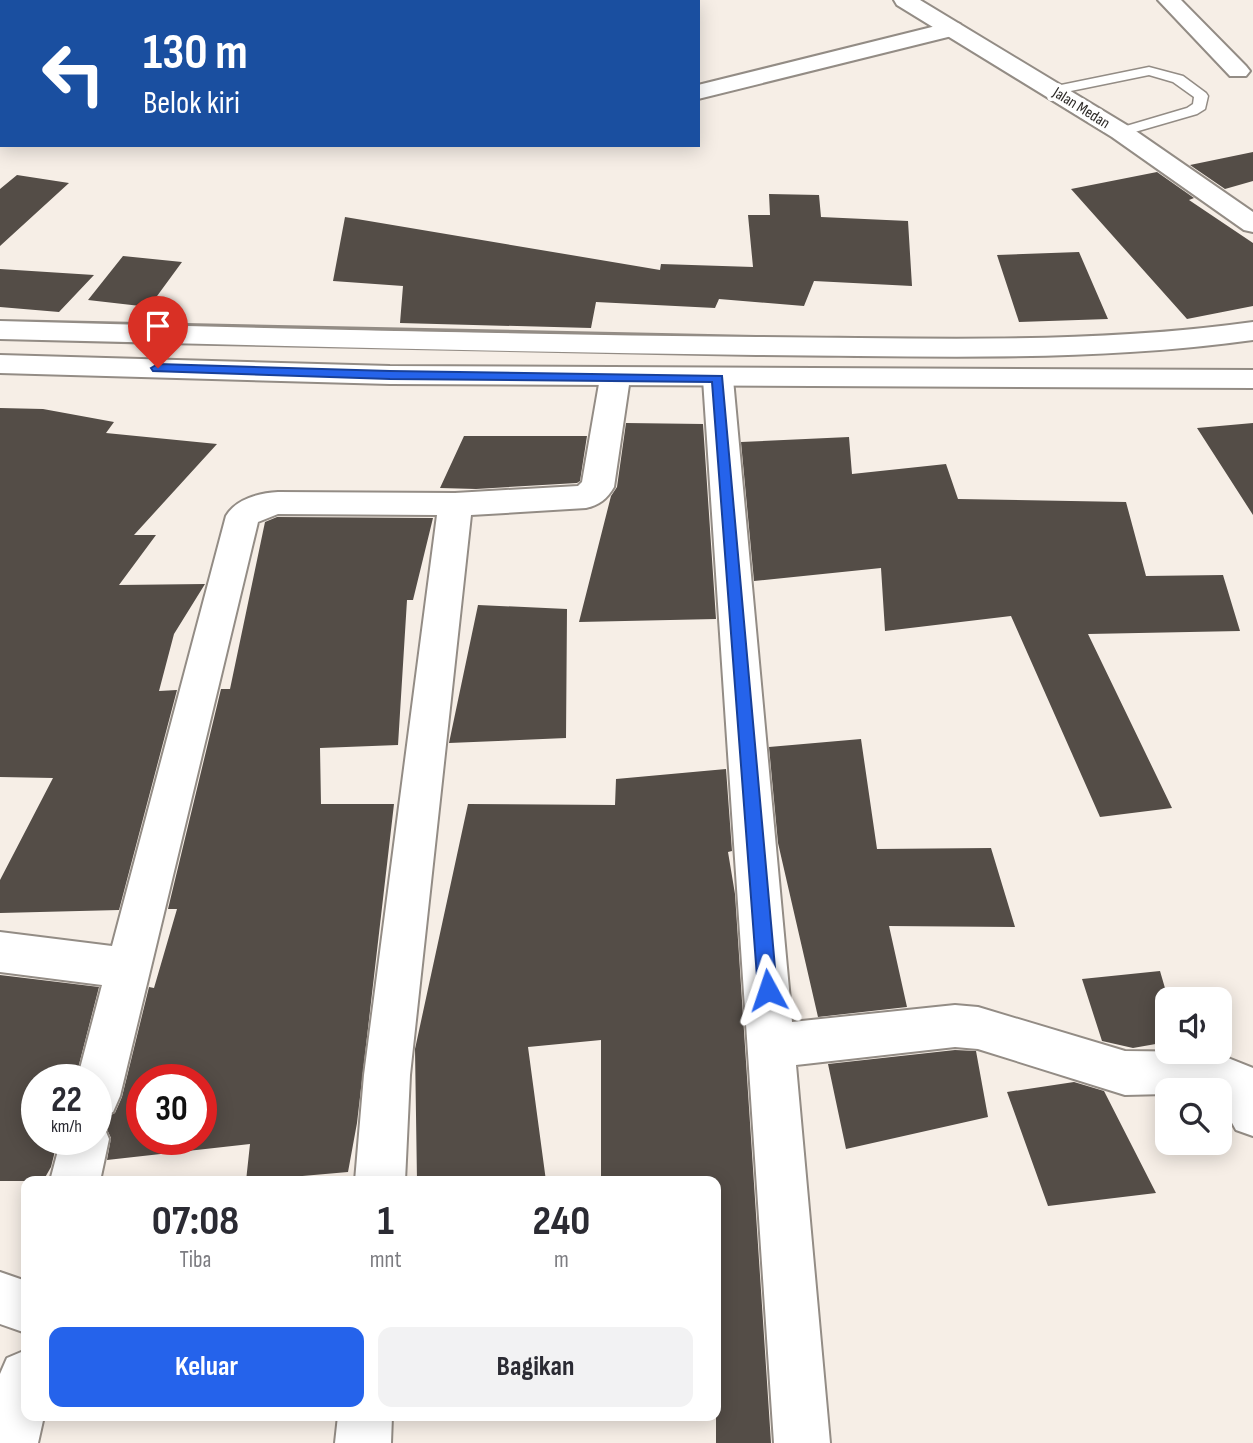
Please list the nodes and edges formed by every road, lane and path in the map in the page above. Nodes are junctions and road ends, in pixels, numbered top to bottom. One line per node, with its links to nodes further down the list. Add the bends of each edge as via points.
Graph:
1 (905, 0): 3 (main road, Jalan Medan)
2 (1168, 0): 4 (main road)
3 (952, 29): 5 (main road, Jalan Medan); 6 (main road)
4 (1238, 71)
5 (1056, 90): 7 (main road, Jalan Medan); 7 (lane, via 1149,71 1178,79 1201,96 1200,106 1192,111)
6 (700, 92)
7 (1121, 132): 8 (main road, Jalan Medan)
8 (1253, 224)
9 (0, 330): 10 (main road, via 515,344 1031,347 1131,346)
10 (1253, 331)
11 (0, 364): 12 (main road)
12 (615, 378): 13 (main road); 15 (main road, via 596,491 582,498)
13 (718, 379): 14 (main road); 18 (main road)
14 (1253, 379)
15 (456, 504): 17 (main road, via 266,503 243,516); 23 (main road, via 387,1074)
16 (0, 952): 17 (main road)
17 (128, 968): 19 (main road)
18 (772, 1046): 20 (main road, via 967,1026 1125,1073 1219,1075 1238,1086); 30 (main road)
19 (104, 1064)
20 (1253, 1113)
21 (81, 1155): 22 (main road)
22 (76, 1176)
23 (380, 1176)
24 (0, 1298): 25 (main road)
25 (21, 1305)
26 (21, 1398): 28 (main road)
27 (365, 1421): 29 (main road)
28 (10, 1443)
29 (363, 1443)
30 (802, 1443)

